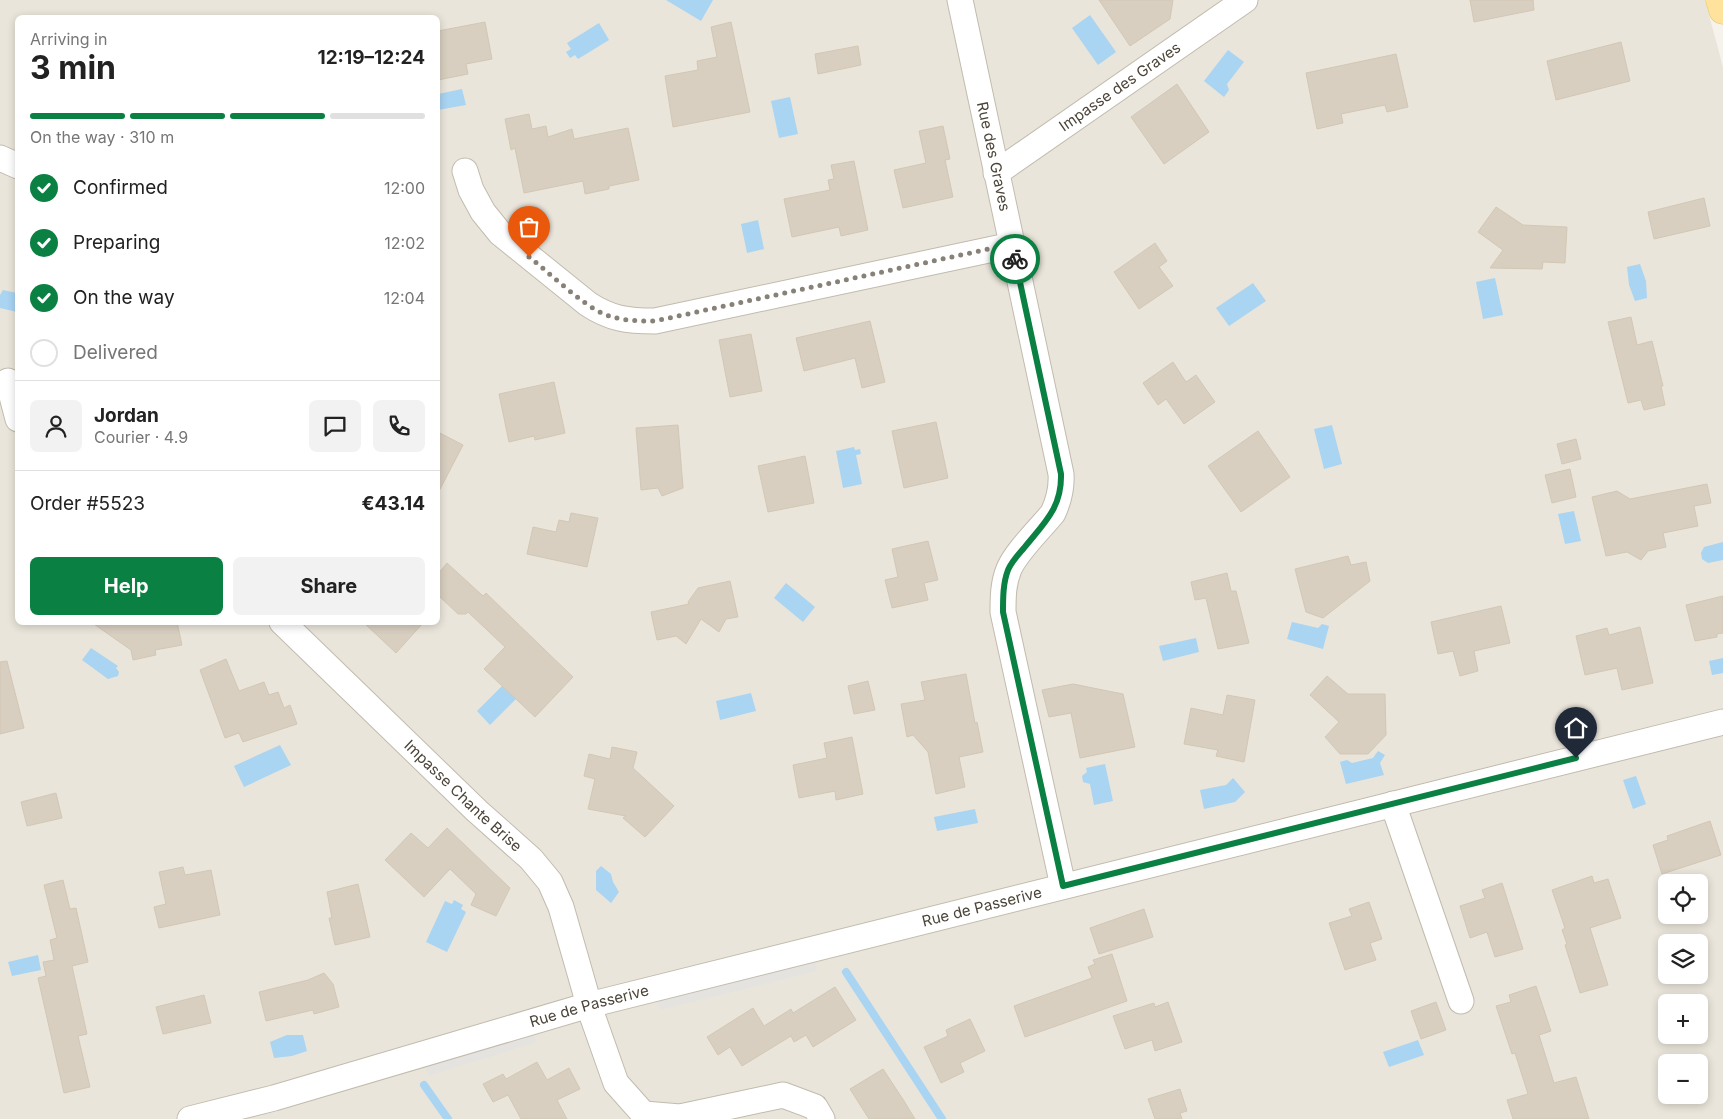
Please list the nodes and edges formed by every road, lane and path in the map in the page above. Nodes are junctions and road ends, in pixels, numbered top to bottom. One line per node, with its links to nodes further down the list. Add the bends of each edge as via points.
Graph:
1 (960, 0): 8 (street, Rue des Graves)
2 (1245, 0): 8 (street, Impasse des Graves)
3 (1720, 0): 4 (main road)
4 (1723, 10)
5 (0, 158): 6 (street)
6 (15, 165)
7 (465, 171): 9 (street, via 483,212 500,233 603,314 633,321 655,321)
8 (996, 173): 9 (street, Rue des Graves)
9 (1012, 244): 15 (street, Rue des Graves, via 1062,487 1052,513 1008,570 1003,612)
10 (8, 381): 11 (street)
11 (15, 408)
12 (285, 625): 17 (street, Impasse Chante Brise, via 531,859 550,882 561,907)
13 (1723, 722): 14 (street, Rue de Passerive)
14 (1392, 804): 15 (street, Rue de Passerive); 16 (street)
15 (1063, 886): 17 (street, Rue de Passerive)
16 (1461, 1001)
17 (589, 1005): 18 (street, Rue de Passerive); 19 (street, Impasse Chante Brise, via 616,1083)
18 (278, 1109): 20 (street, Rue de Passerive)
19 (646, 1116): 21 (street, via 680,1117 783,1095 815,1107)
20 (190, 1119)
21 (822, 1119)

